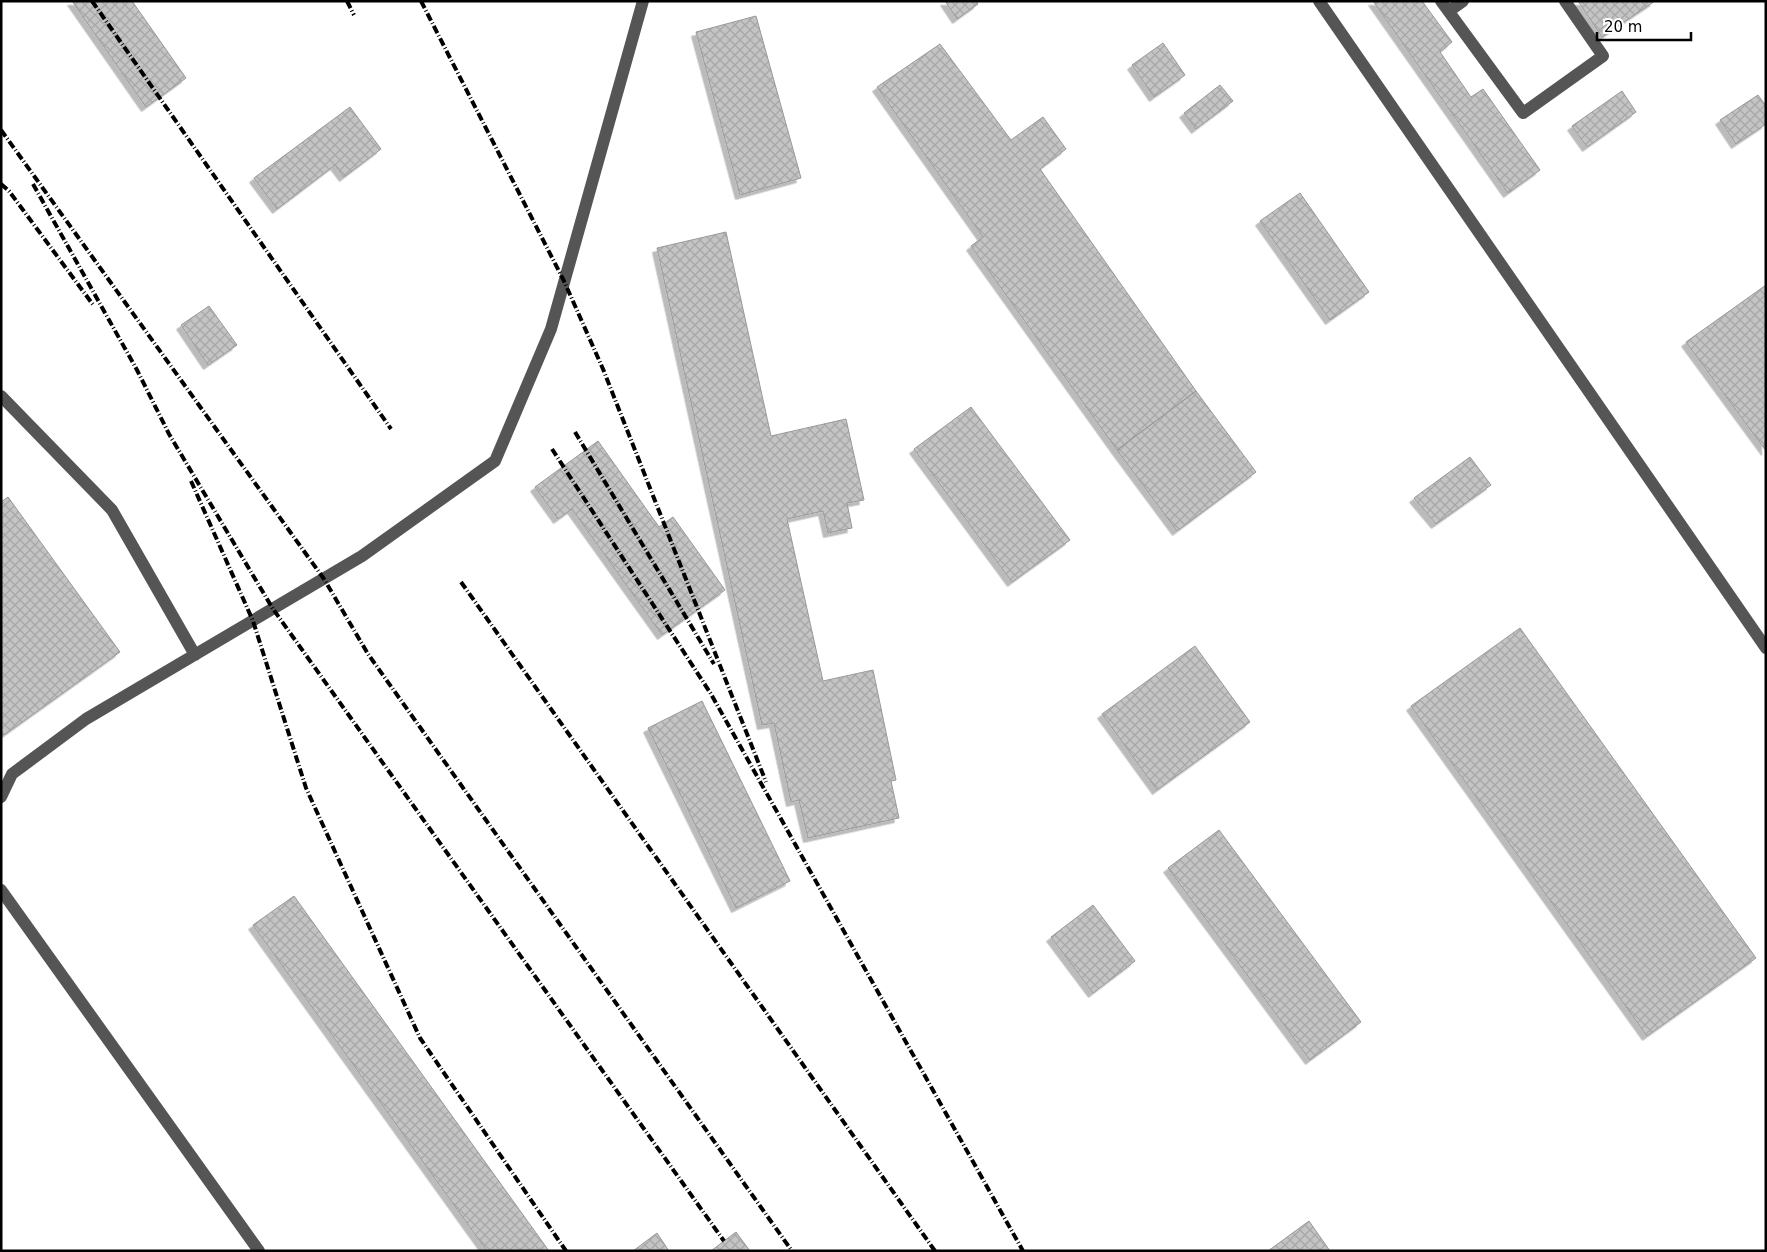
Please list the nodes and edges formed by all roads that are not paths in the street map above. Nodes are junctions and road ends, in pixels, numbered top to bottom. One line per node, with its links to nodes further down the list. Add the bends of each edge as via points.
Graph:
1 (643, 1): 8 (lane, via 551,329 495,461 362,556)
2 (1319, 1): 7 (lane)
3 (1463, 1): 5 (lane)
4 (1564, 1): 5 (lane, via 1602,56 1522,113)
5 (1445, 6)
6 (1, 396): 8 (lane, via 112,510)
7 (1766, 648)
8 (195, 655): 9 (lane, via 86,719 12,774)
9 (1, 797)
10 (1, 890): 11 (lane)
11 (259, 1251)

